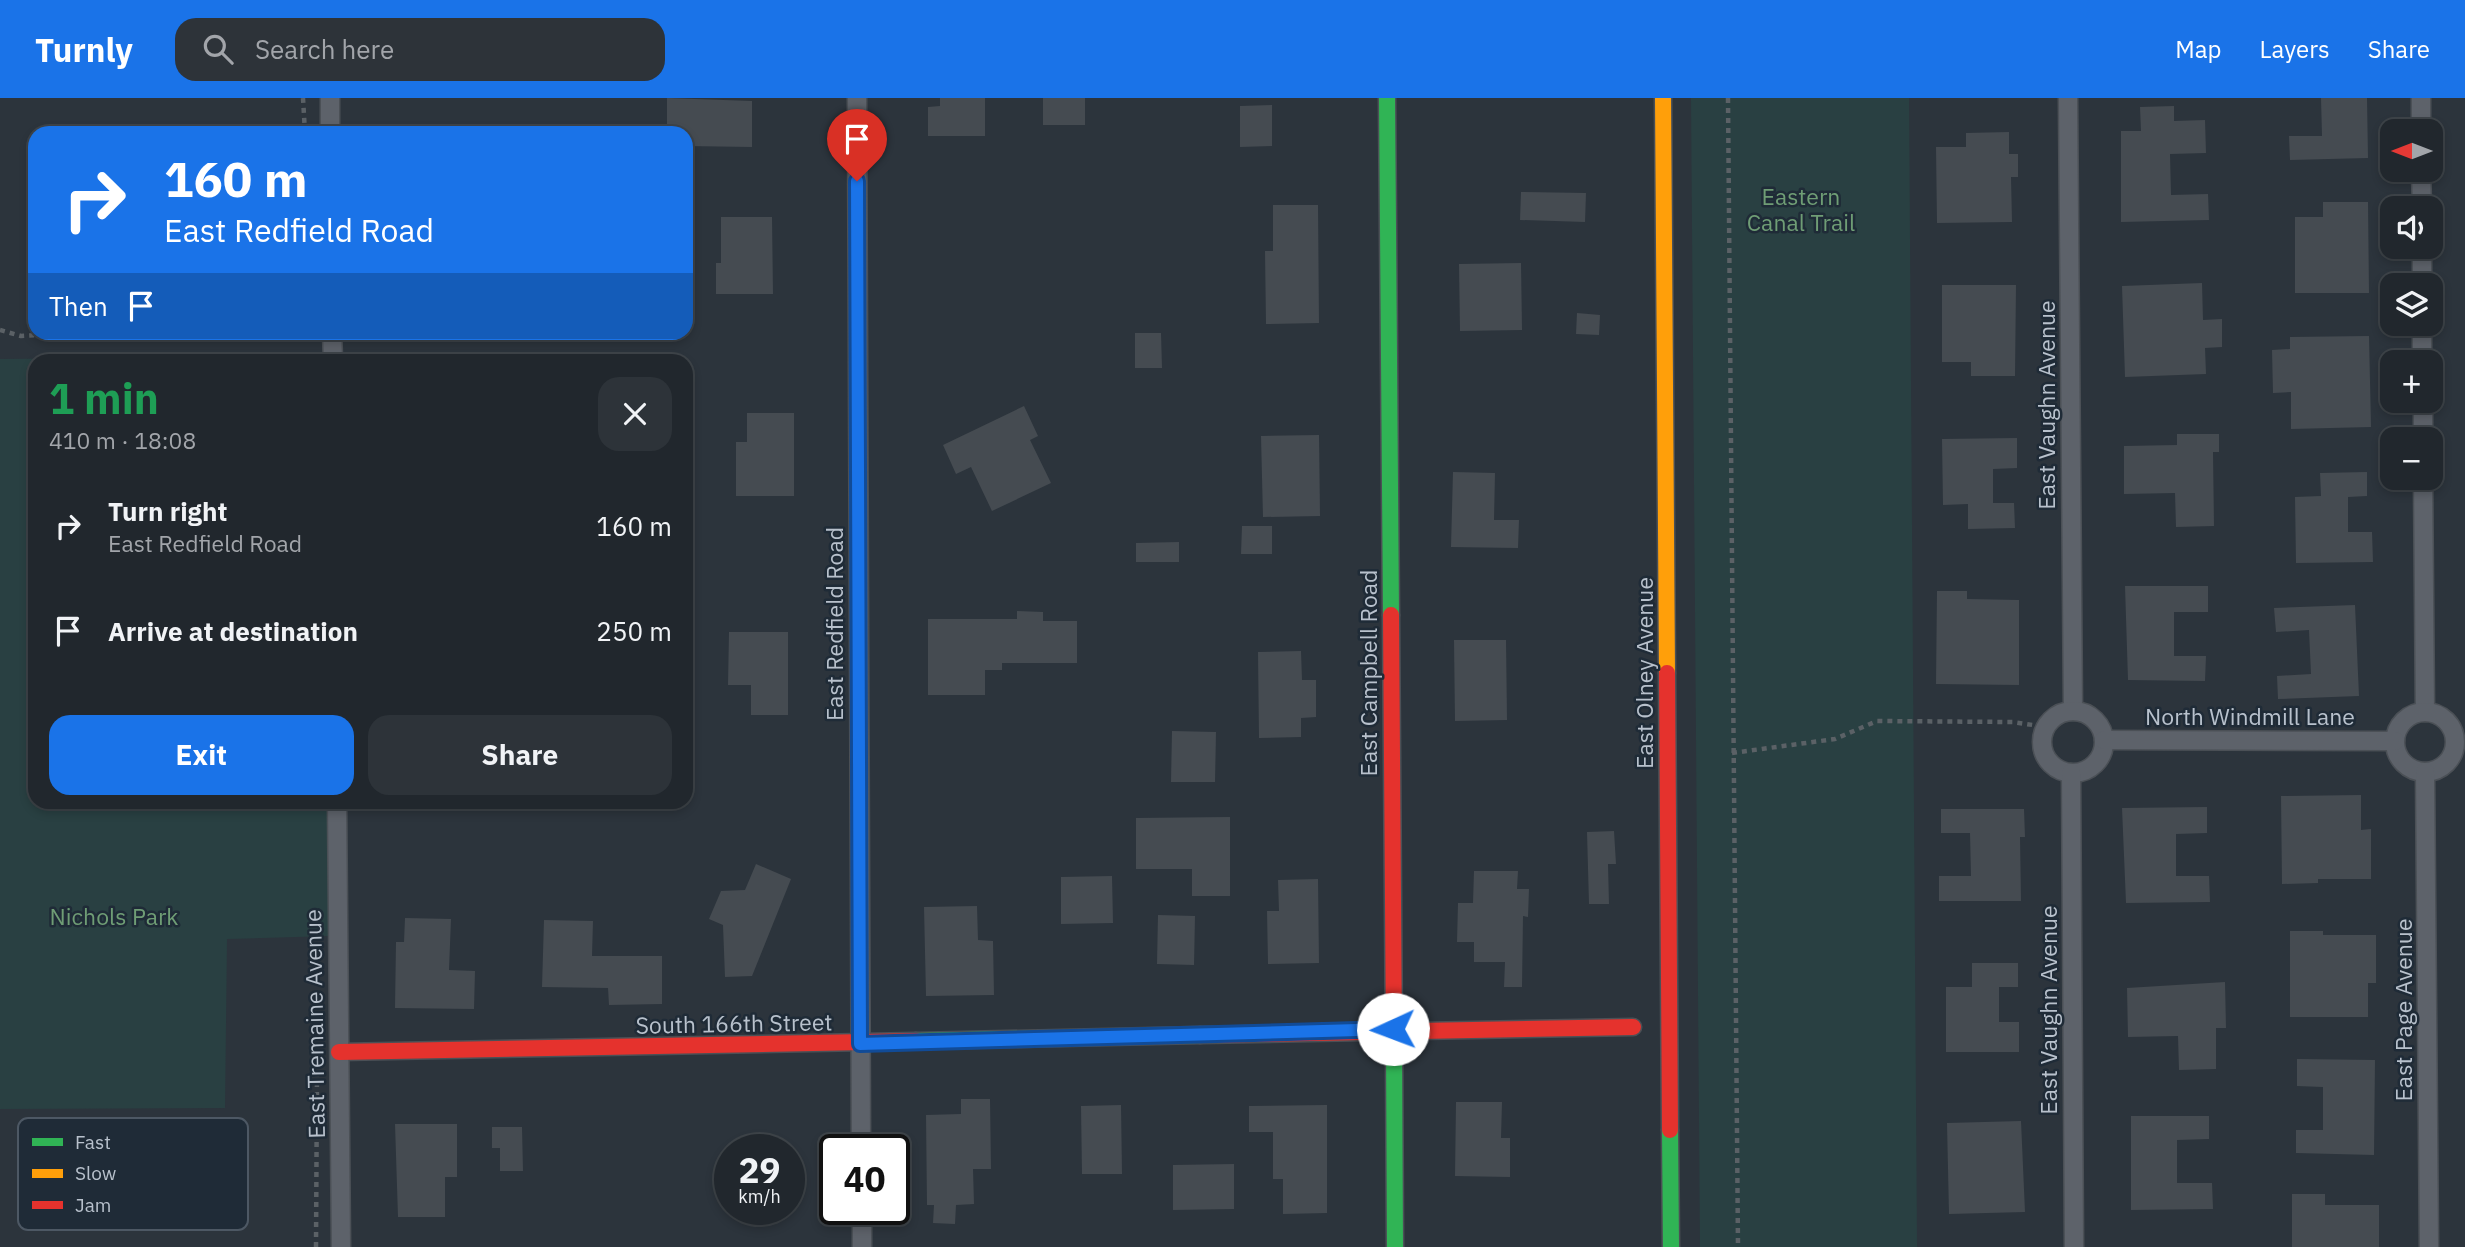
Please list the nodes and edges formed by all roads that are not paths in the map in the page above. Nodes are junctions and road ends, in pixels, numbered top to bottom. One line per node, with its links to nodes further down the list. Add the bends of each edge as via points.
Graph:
1 (330, 98): 8 (street)
2 (857, 98): 20 (street, East Redfield Road)
3 (1387, 98): 19 (street, East Campbell Road)
4 (1662, 98): 27 (street, East Olney Avenue)
5 (2068, 98): 10 (street, East Vaughn Avenue)
6 (2421, 98): 7 (street)
7 (2421, 119)
8 (330, 126)
9 (2423, 490): 11 (street)
10 (2073, 711): 12 (street, via 2097,723); 16 (street, via 2057,716 2043,737 2046,757 2061,771)
11 (2424, 712): 13 (street, via 2442,717); 14 (street, via 2407,717)
12 (2104, 740): 14 (street, North Windmill Lane); 16 (street, via 2095,764)
13 (2460, 740): 15 (street, via 2444,766)
14 (2395, 741): 15 (street, via 2401,759)
15 (2425, 772): 29 (street, East Page Avenue)
16 (2071, 773): 28 (street, East Vaughn Avenue)
17 (337, 809): 21 (street, East Tremaine Avenue)
18 (1633, 1027): 19 (street, South 166th Street)
19 (1393, 1029): 20 (street, South 166th Street); 26 (street, East Campbell Road)
20 (860, 1044): 21 (street, South 166th Street); 22 (street, East Redfield Road)
21 (339, 1052): 24 (street, East Tremaine Avenue)
22 (861, 1134)
23 (862, 1225): 25 (street)
24 (341, 1247)
25 (862, 1247)
26 (1395, 1247)
27 (1671, 1247)
28 (2074, 1247)
29 (2429, 1247)

